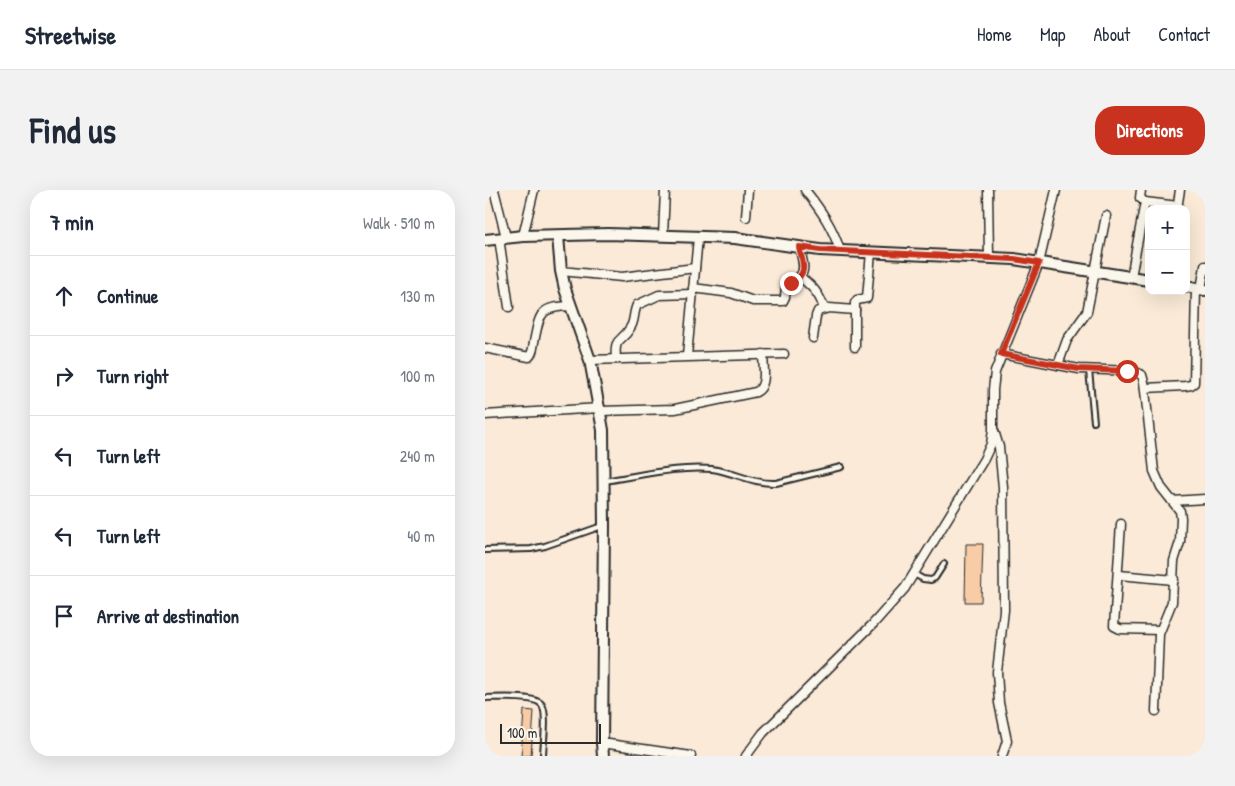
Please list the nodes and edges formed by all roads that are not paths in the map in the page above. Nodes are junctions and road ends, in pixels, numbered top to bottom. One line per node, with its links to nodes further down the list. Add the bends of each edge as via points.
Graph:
1 (494, 190): 19 (street)
2 (534, 190): 15 (street)
3 (665, 190): 17 (street)
4 (748, 190): 14 (street)
5 (805, 190): 22 (street, via 831,228)
6 (988, 190): 24 (street)
7 (1056, 190): 25 (street)
8 (1141, 190): 10 (street, via 1141,198)
9 (1180, 190): 12 (street)
10 (1145, 202): 11 (street); 31 (street)
11 (1164, 205)
12 (1177, 205)
13 (1106, 216): 29 (street)
14 (746, 217)
15 (523, 236): 16 (main road); 19 (main road)
16 (559, 236): 17 (main road); 28 (main road)
17 (663, 236): 18 (main road)
18 (698, 237): 21 (main road, via 735,238); 27 (street)
19 (502, 238): 20 (main road); 36 (street)
20 (485, 240)
21 (799, 247): 22 (main road); 30 (street, via 804,266)
22 (840, 251): 23 (main road)
23 (871, 252): 24 (main road); 38 (street, via 867,298 857,300)
24 (989, 258): 25 (main road)
25 (1039, 263): 29 (main road); 44 (street)
26 (1205, 266): 33 (street)
27 (695, 268): 28 (street, via 622,278); 34 (street)
28 (561, 270): 35 (main road)
29 (1096, 271): 31 (main road); 48 (street, via 1087,312 1067,340)
30 (800, 277): 34 (street, via 786,286 783,301 777,302 753,301 731,293); 37 (street, via 817,292)
31 (1131, 277): 32 (main road)
32 (1145, 279)
33 (1197, 288): 50 (street, via 1194,383)
34 (693, 291): 45 (street); 46 (street, via 659,295 637,305 630,329 616,344)
35 (571, 306): 41 (street, via 545,310 529,357); 47 (main road)
36 (509, 307)
37 (824, 309): 38 (street); 39 (street, via 816,316)
38 (855, 310): 40 (street)
39 (813, 338)
40 (855, 346)
41 (485, 348)
42 (763, 354): 43 (street); 45 (street); 51 (street, via 762,387 749,394 675,409)
43 (784, 354)
44 (1001, 354): 48 (street); 54 (street, via 993,390)
45 (687, 356): 46 (street)
46 (616, 359): 47 (street)
47 (590, 360): 51 (main road)
48 (1058, 365): 49 (street)
49 (1089, 370): 50 (street, via 1139,372); 53 (lane)
50 (1145, 388): 58 (street, via 1154,471 1161,487)
51 (600, 410): 52 (street); 56 (main road)
52 (485, 415)
53 (1095, 422)
54 (993, 430): 63 (street, via 984,459); 74 (street, via 999,446 1003,487 1004,610 997,672 1007,741)
55 (841, 467): 56 (lane, via 776,483 698,468)
56 (604, 481): 60 (main road)
57 (1205, 499): 58 (street)
58 (1173, 501): 65 (street, via 1180,510 1181,518 1181,542 1174,561)
59 (1121, 524): 64 (street)
60 (604, 525): 61 (lane, via 545,546); 69 (main road)
61 (485, 550)
62 (944, 564): 63 (lane, via 931,580)
63 (914, 574): 73 (street, via 873,624 763,733)
64 (1119, 575): 65 (street); 66 (street, via 1116,628)
65 (1174, 580): 66 (street, via 1172,602)
66 (1159, 630): 68 (street)
67 (485, 698): 70 (lane, via 538,700 545,714)
68 (1156, 711)
69 (602, 743): 71 (main road); 72 (street)
70 (543, 756)
71 (603, 756)
72 (691, 756)
73 (746, 756)
74 (1002, 756)

